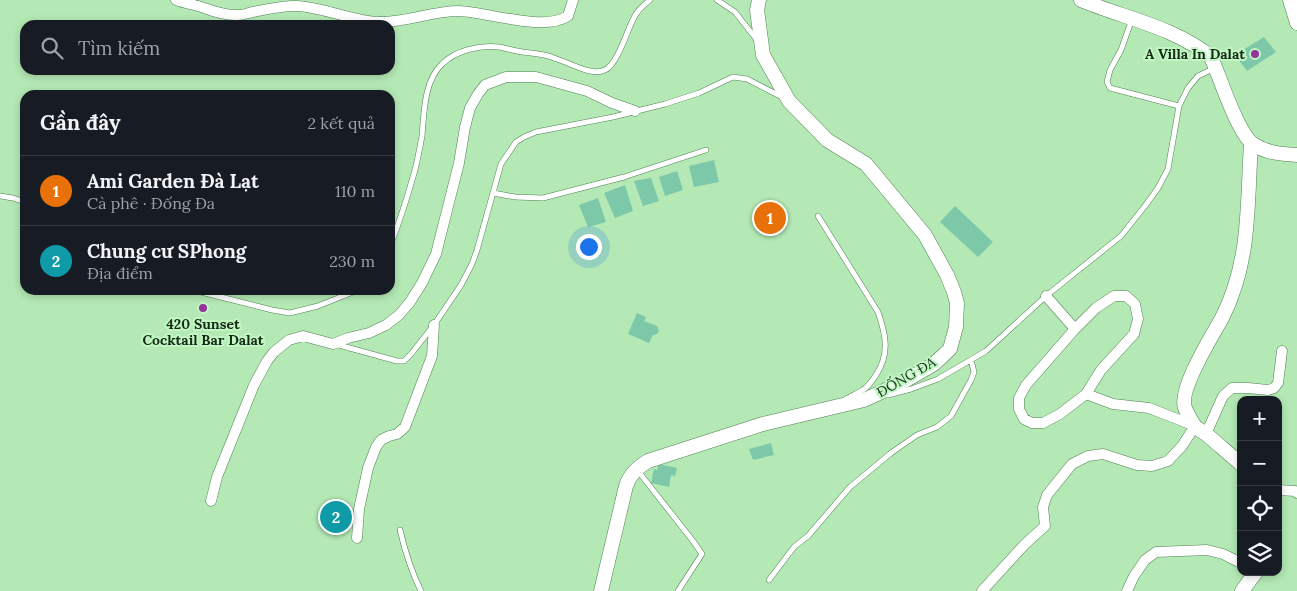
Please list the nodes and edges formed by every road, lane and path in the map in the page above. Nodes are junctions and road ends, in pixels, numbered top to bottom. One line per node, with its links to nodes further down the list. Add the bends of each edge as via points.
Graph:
1 (176, 0): 9 (street, via 230,15 297,6)
2 (573, 0): 10 (street, via 568,16 561,20 521,21 441,12)
3 (650, 0): 24 (lane, via 636,14 620,49 604,70 587,70 544,55 498,47 464,51 441,64 426,96 420,149)
4 (717, 0): 12 (lane, via 735,12)
5 (759, 0): 12 (street, ĐỐNG ĐA, via 757,10)
6 (1081, 0): 8 (street)
7 (1290, 0): 11 (street)
8 (1132, 19): 13 (street, via 1192,44 1211,57); 15 (lane, via 1110,70 1107,82 1110,88)
9 (362, 20)
10 (395, 20)
11 (1297, 23)
12 (762, 47): 14 (street, ĐỐNG ĐA, via 763,55)
13 (1215, 68): 15 (lane, via 1198,76); 17 (street, via 1234,116)
14 (789, 101): 16 (lane, via 747,79 733,77 698,93); 34 (street, ĐỐNG ĐA, via 826,140 866,164 926,235 947,275 957,303 956,327 950,349 921,372)
15 (1179, 106): 27 (lane, via 1168,169 1154,194 1121,236)
16 (635, 111): 20 (lane, via 524,137 516,142 501,164); 30 (street, via 586,91 536,77 506,76 485,85 470,108 441,236 422,283 399,315 386,325)
17 (1251, 142): 19 (street, via 1274,153); 36 (street, via 1242,262 1222,316 1183,398 1185,408)
18 (706, 150): 20 (lane, via 624,177 543,198)
19 (1297, 155)
20 (493, 193): 28 (lane, via 472,264)
21 (0, 196): 22 (lane)
22 (20, 200)
23 (818, 216): 35 (lane, via 878,312 886,342 885,358 871,383)
24 (395, 232)
25 (213, 295): 26 (lane, via 290,313)
26 (346, 295)
27 (1046, 296): 29 (street); 32 (lane, via 986,351)
28 (434, 325): 30 (lane, via 404,361); 43 (street, via 432,356 405,427 381,440 368,468 359,509)
29 (1075, 329): 33 (street, via 1114,296 1126,296 1134,304 1138,319 1134,334 1101,370); 33 (street, via 1026,385 1019,398 1019,409 1024,419 1043,423)
30 (333, 344): 41 (street, via 303,336 289,340 267,361 216,477)
31 (1282, 351): 36 (street, via 1278,383 1274,388 1232,388)
32 (971, 360): 34 (lane, via 929,383); 46 (lane, via 974,372 951,416 891,453 850,487 808,536 794,547)
33 (1086, 394): 36 (street, via 1113,404 1148,408)
34 (864, 400): 35 (street, ĐỐNG ĐA)
35 (830, 408): 38 (street, ĐỐNG ĐA, via 764,424 648,461)
36 (1200, 430): 37 (street); 50 (street, via 1168,461 1152,466 1137,465 1103,454 1088,456 1072,464 1047,494 1043,507 1045,526)
37 (1237, 461)
38 (637, 468): 48 (street, via 628,479); 49 (lane, via 702,554)
39 (1282, 490): 40 (street)
40 (1297, 493)
41 (211, 501)
42 (400, 530): 47 (lane, via 406,556)
43 (357, 538)
44 (1237, 561): 51 (street, via 1206,550 1156,552 1145,560)
45 (1253, 576): 52 (street)
46 (769, 580)
47 (422, 591)
48 (601, 591)
49 (678, 591)
50 (982, 591)
51 (1127, 591)
52 (1242, 591)

